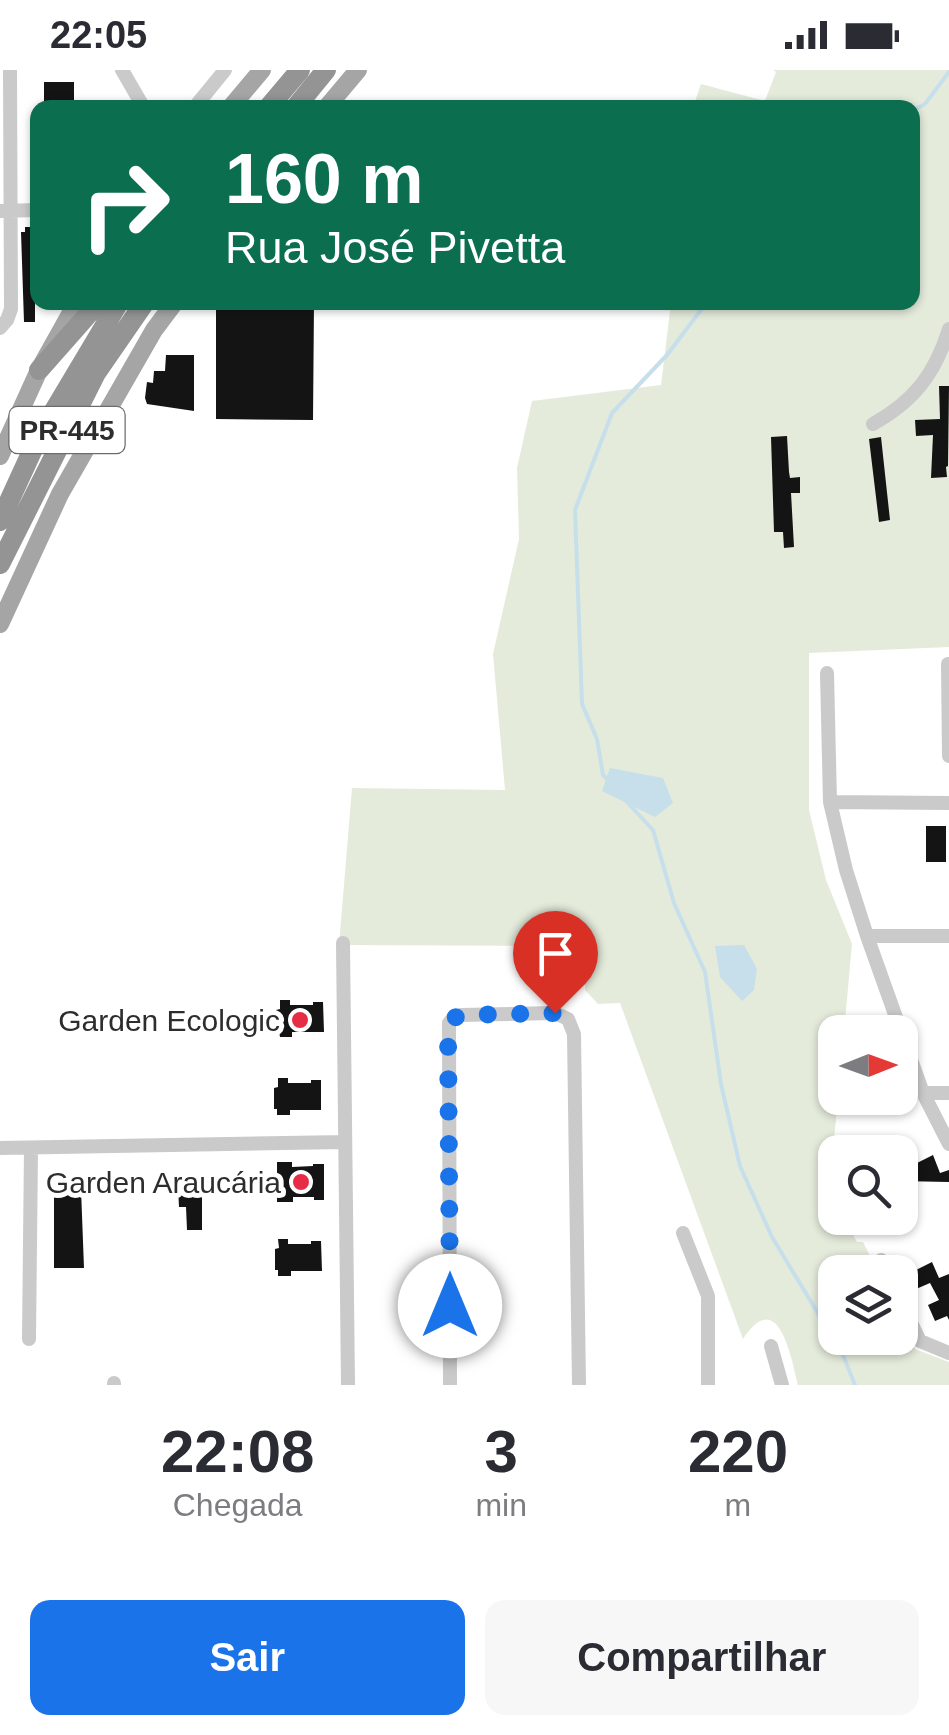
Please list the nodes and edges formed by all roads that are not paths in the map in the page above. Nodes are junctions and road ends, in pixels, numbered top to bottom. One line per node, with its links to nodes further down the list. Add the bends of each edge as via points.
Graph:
1 (10, 70): 15 (street)
2 (122, 70): 8 (street)
3 (224, 70): 9 (street)
4 (262, 70): 10 (main road)
5 (300, 70): 11 (highway)
6 (326, 70): 12 (highway)
7 (358, 70): 13 (main road)
8 (139, 100)
9 (200, 100)
10 (237, 100)
11 (275, 100)
12 (302, 100)
13 (333, 100)
14 (30, 210): 15 (street)
15 (5, 211): 21 (street, via 11,309)
16 (73, 310): 23 (main road)
17 (92, 310): 23 (highway)
18 (114, 310): 26 (highway, PR-445, via 39,436)
19 (139, 310): 27 (highway, PR-445, via 96,372)
20 (168, 310): 28 (main road, via 60,494)
21 (0, 328)
22 (949, 329): 24 (street, via 940,357 915,393)
23 (40, 370): 25 (main road, PR-445)
24 (873, 424)
25 (0, 456)
26 (0, 521)
27 (0, 564)
28 (0, 624)
29 (948, 664): 31 (street)
30 (827, 672): 32 (street)
31 (949, 756)
32 (830, 802): 33 (street); 34 (street)
33 (949, 803)
34 (867, 936): 35 (street); 37 (street)
35 (949, 936)
36 (343, 943): 39 (street)
37 (924, 1092): 38 (street); 40 (street)
38 (949, 1092)
39 (344, 1142): 42 (street); 48 (street)
40 (949, 1144)
41 (0, 1148): 42 (street)
42 (32, 1148): 45 (street)
43 (683, 1232): 51 (street, via 708,1296)
44 (918, 1337): 47 (street)
45 (29, 1339)
46 (771, 1346): 52 (street)
47 (949, 1353)
48 (348, 1385)
49 (450, 1385): 50 (street, via 448,1030 454,1017 468,1014 555,1013 568,1018 574,1034)
50 (579, 1385)
51 (708, 1385)
52 (782, 1385)

